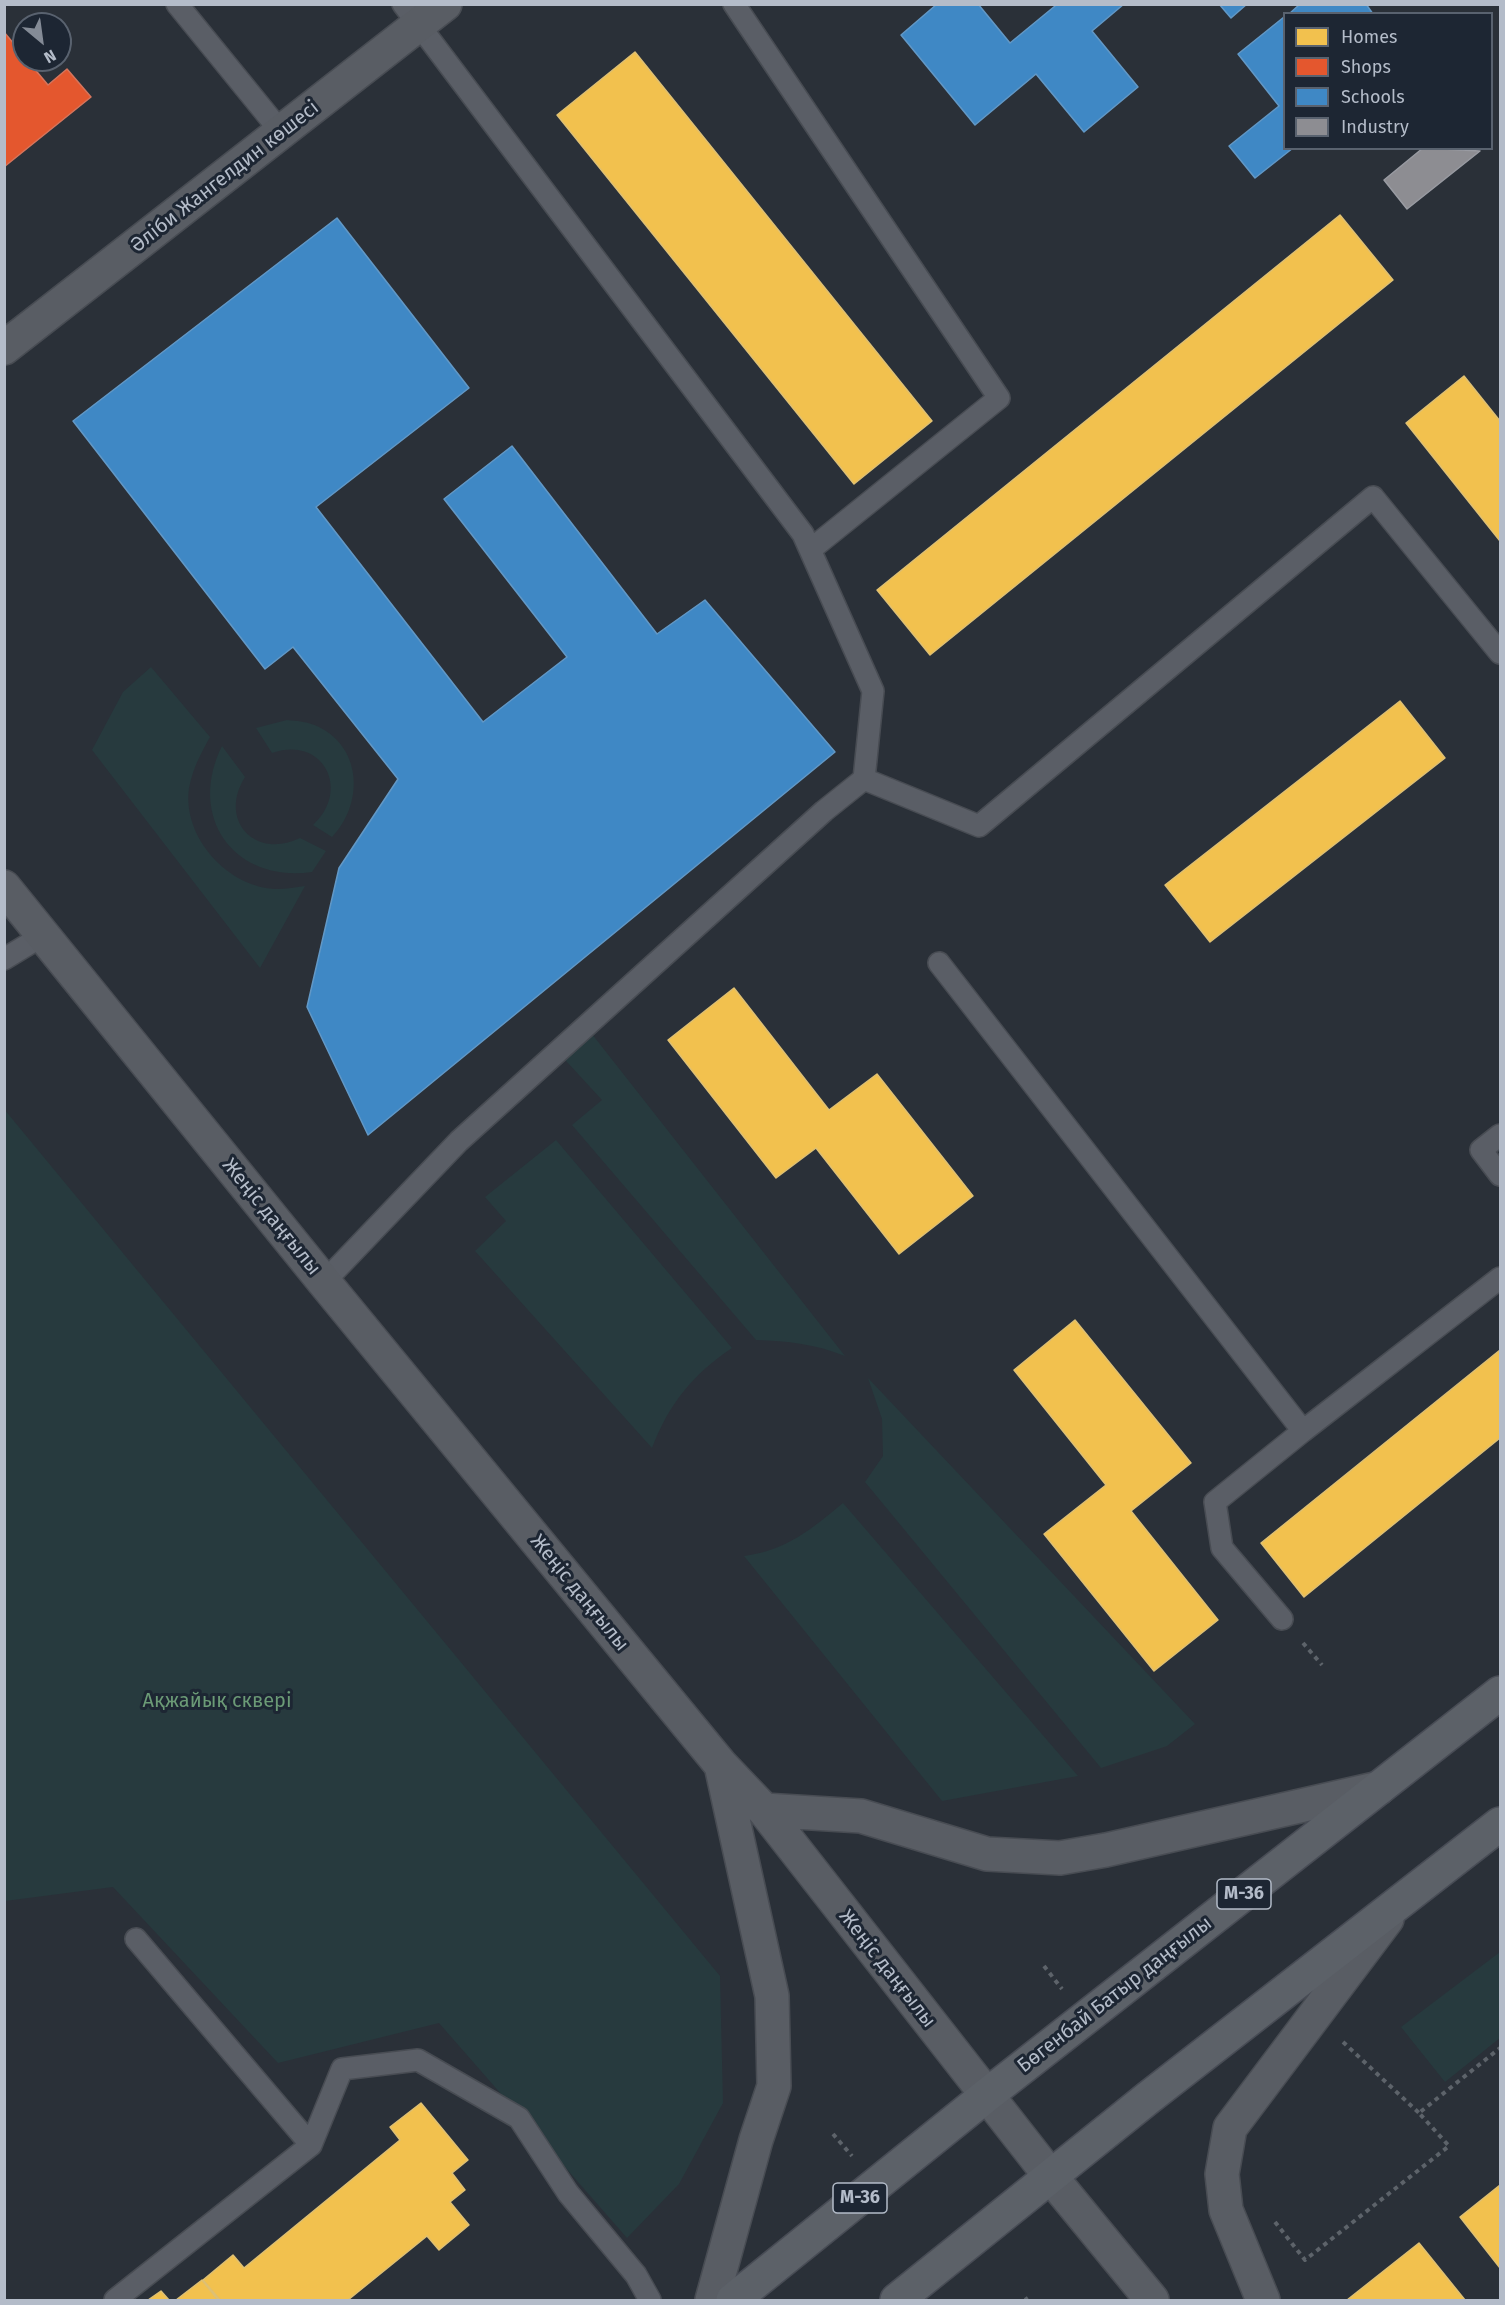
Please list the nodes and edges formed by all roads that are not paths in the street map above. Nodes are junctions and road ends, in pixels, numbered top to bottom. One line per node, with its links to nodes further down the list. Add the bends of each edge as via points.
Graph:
1 (177, 4): 5 (lane)
2 (445, 4): 4 (main road, Әліби Жангелдин көшесі)
3 (734, 4): 7 (lane, via 999,398)
4 (411, 15): 5 (main road, Әліби Жангелдин көшесі); 7 (lane, via 803,534)
5 (282, 133): 6 (main road, Әліби Жангелдин көшесі)
6 (4, 348)
7 (810, 550): 9 (lane, via 873,691)
8 (1500, 653): 9 (lane, via 1373,497 979,826)
9 (864, 779): 17 (lane, via 459,1141)
10 (4, 887): 11 (main road, Жеңіс даңғылы)
11 (42, 936): 12 (lane); 17 (main road, Жеңіс даңғылы)
12 (4, 959)
13 (939, 963): 18 (lane)
14 (1500, 1135): 15 (lane, via 1481,1150)
15 (1500, 1176)
16 (1500, 1278): 18 (lane)
17 (324, 1282): 21 (main road, Жеңіс даңғылы)
18 (1303, 1431): 19 (lane, via 1215,1502 1222,1548)
19 (1282, 1619)
20 (1500, 1693): 22 (main road, Бөгенбай Батыр даңғылы / M-36)
21 (721, 1765): 23 (main road, Жеңіс даңғылы); 32 (main road, via 772,1996 774,2086)
22 (1379, 1788): 23 (main road, via 1060,1858 987,1854 861,1816); 27 (main road, Бөгенбай Батыр даңғылы / M-36)
23 (764, 1810): 27 (main road, Жеңіс даңғылы)
24 (1500, 1824): 25 (main road)
25 (1399, 1902): 29 (main road); 36 (main road, via 1230,2128 1222,2174 1226,2210)
26 (136, 1939): 28 (lane)
27 (987, 2095): 29 (main road, Жеңіс даңғылы); 33 (main road, Бөгенбай Батыр даңғылы / M-36)
28 (311, 2145): 30 (lane); 31 (lane, via 342,2069 418,2060 519,2118 568,2193 636,2276)
29 (1051, 2177): 34 (main road); 35 (main road, Жеңіс даңғылы)
30 (115, 2301)
31 (650, 2301)
32 (712, 2301)
33 (733, 2301)
34 (897, 2301)
35 (1152, 2301)
36 (1263, 2301)

